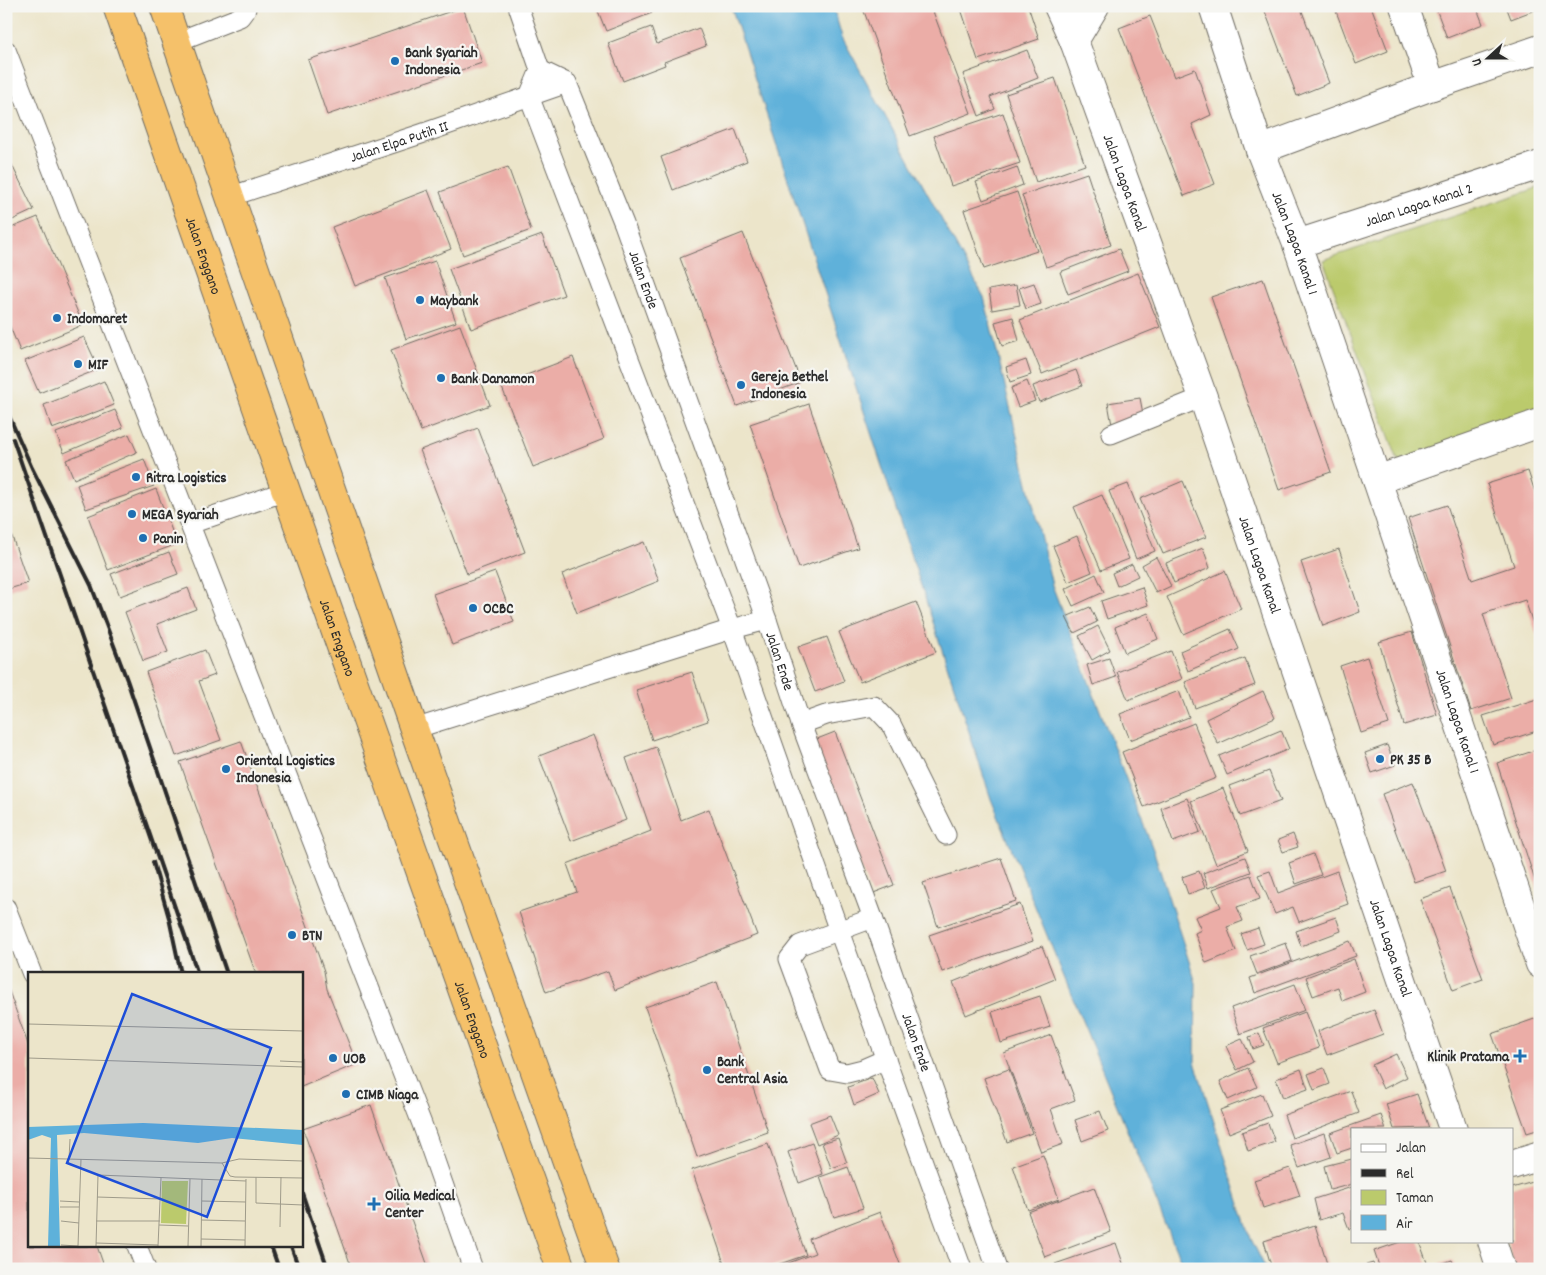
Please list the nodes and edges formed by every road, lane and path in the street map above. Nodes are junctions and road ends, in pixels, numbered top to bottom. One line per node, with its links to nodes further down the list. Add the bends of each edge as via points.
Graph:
1 (117, 6): 25 (highway, Jalan Enggano)
2 (164, 6): 10 (highway)
3 (246, 6): 10 (lane, via 240,17)
4 (518, 6): 13 (lane)
5 (1058, 6): 9 (street, Jalan Lagoa Kanal)
6 (1095, 6): 9 (street)
7 (1213, 6): 17 (street, Jalan Lagoa Kanal 1)
8 (1404, 6): 15 (street)
9 (1074, 41): 21 (street, Jalan Lagoa Kanal)
10 (176, 42): 19 (highway)
11 (1540, 49): 15 (street)
12 (6, 50): 26 (lane)
13 (540, 70): 14 (lane); 16 (lane)
14 (567, 83): 16 (lane, Jalan Elpa Putih II); 27 (lane, Jalan Ende, via 624,224)
15 (1432, 86): 17 (street)
16 (529, 96): 19 (lane, Jalan Elpa Putih II); 28 (lane)
17 (1260, 150): 20 (street, Jalan Lagoa Kanal 1)
18 (1540, 165): 20 (street, Jalan Lagoa Kanal 2)
19 (229, 197): 30 (highway)
20 (1296, 244): 24 (street, Jalan Lagoa Kanal 1)
21 (1203, 397): 23 (lane); 38 (street, Jalan Lagoa Kanal)
22 (1540, 423): 24 (street)
23 (1111, 434)
24 (1378, 480): 35 (street, Jalan Lagoa Kanal 1)
25 (286, 491): 26 (lane); 45 (highway, Jalan Enggano)
26 (190, 524): 44 (lane, via 422,1124)
27 (766, 620): 28 (lane); 29 (lane, Jalan Ende)
28 (732, 629): 30 (lane); 34 (lane)
29 (801, 724): 31 (lane, via 874,706 891,724); 33 (lane, Jalan Ende)
30 (414, 729): 46 (highway)
31 (946, 834)
32 (6, 908): 36 (lane)
33 (873, 918): 34 (lane); 48 (lane, Jalan Ende)
34 (839, 931): 37 (lane); 37 (lane, via 800,945 789,959 792,968 830,1070 847,1073)
35 (1540, 964)
36 (31, 972)
37 (886, 1059): 47 (lane)
38 (1453, 1128)
39 (1540, 1156): 40 (street)
40 (1514, 1164)
41 (1492, 1242): 49 (street)
42 (138, 1248): 43 (lane)
43 (146, 1269)
44 (473, 1269)
45 (560, 1269)
46 (606, 1269)
47 (962, 1269)
48 (997, 1269)
49 (1501, 1269)

